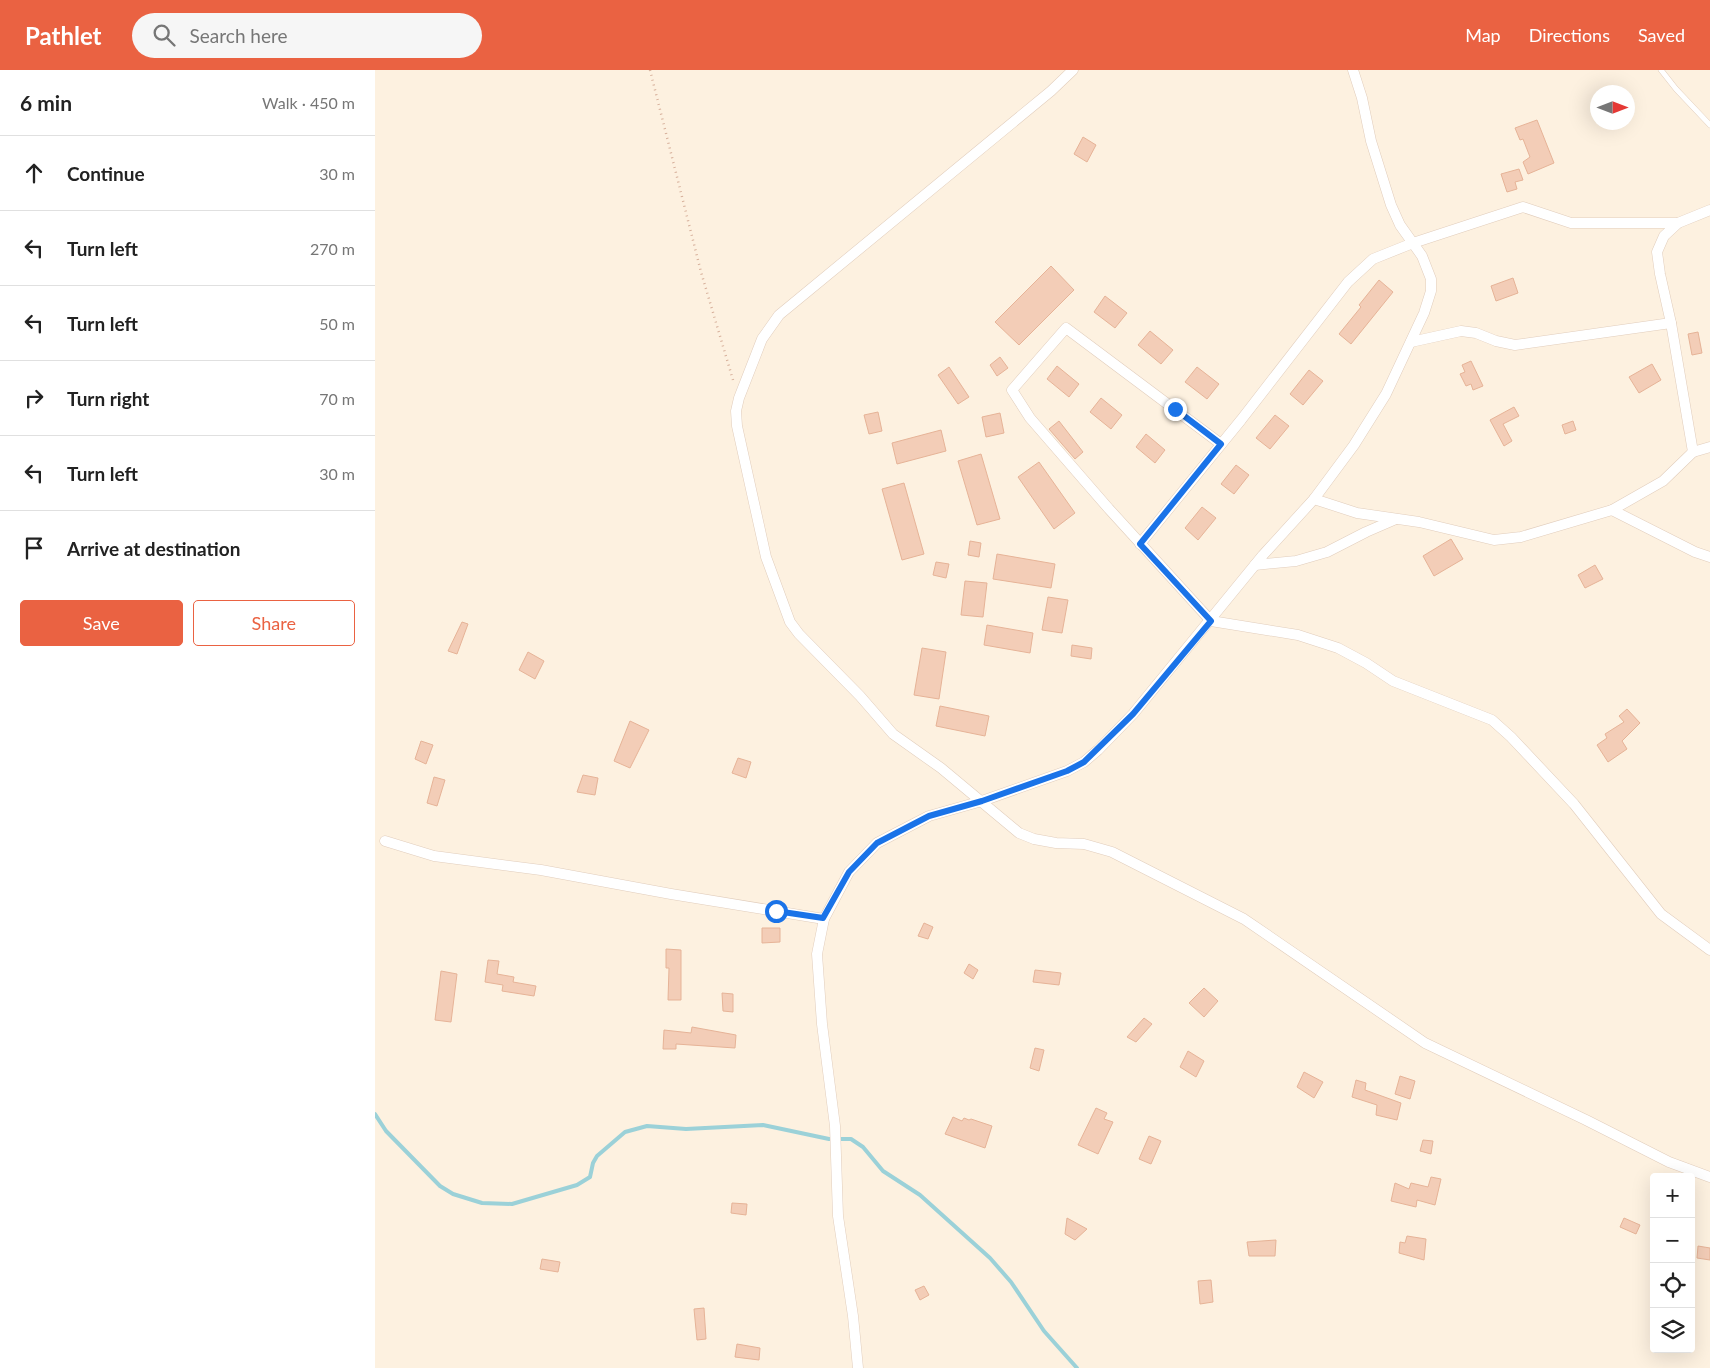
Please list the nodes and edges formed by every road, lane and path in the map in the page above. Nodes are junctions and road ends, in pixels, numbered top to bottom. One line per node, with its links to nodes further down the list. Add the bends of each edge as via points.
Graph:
1 (650, 70): 11 (path, via 701,272)
2 (1073, 70): 11 (street, via 779,315 762,339)
3 (1353, 70): 8 (street, via 1391,206)
4 (1661, 70): 5 (lane)
5 (1710, 125)
6 (1710, 210): 7 (street)
7 (1678, 223): 8 (street, via 1571,223 1523,207); 9 (street, via 1664,236 1657,252)
8 (1413, 243): 10 (street, via 1431,279 1431,291); 12 (street, via 1373,260 1349,282)
9 (1671, 323): 10 (street, via 1515,345 1461,331); 14 (street)
10 (1411, 342): 15 (street, via 1386,394)
11 (739, 398): 22 (street, via 737,426 766,557 790,622 893,734)
12 (1221, 444): 18 (street); 18 (street, via 1066,328 1012,390 1030,418)
13 (1710, 447): 14 (street)
14 (1693, 452): 16 (street, via 1663,480)
15 (1314, 499): 17 (street, via 1357,513); 20 (street)
16 (1612, 510): 17 (street, via 1521,537 1494,540); 19 (street)
17 (1397, 519): 20 (street, via 1327,552 1296,561)
18 (1140, 544): 21 (street)
19 (1710, 557)
20 (1255, 565): 21 (street)
21 (1211, 621): 22 (street, via 1133,714 1084,762); 25 (street, via 1298,635 1337,648 1393,681 1492,720 1575,804 1661,914)
22 (982, 801): 24 (street, via 929,816 877,843 849,872); 26 (street, via 1019,833 1034,839 1085,844 1112,852 1244,919 1425,1042 1669,1162)
23 (385, 841): 24 (street, via 434,856 541,870)
24 (823, 918): 27 (street, via 817,954 822,1024 835,1126 839,1216)
25 (1710, 950)
26 (1710, 1177)
27 (858, 1368)

